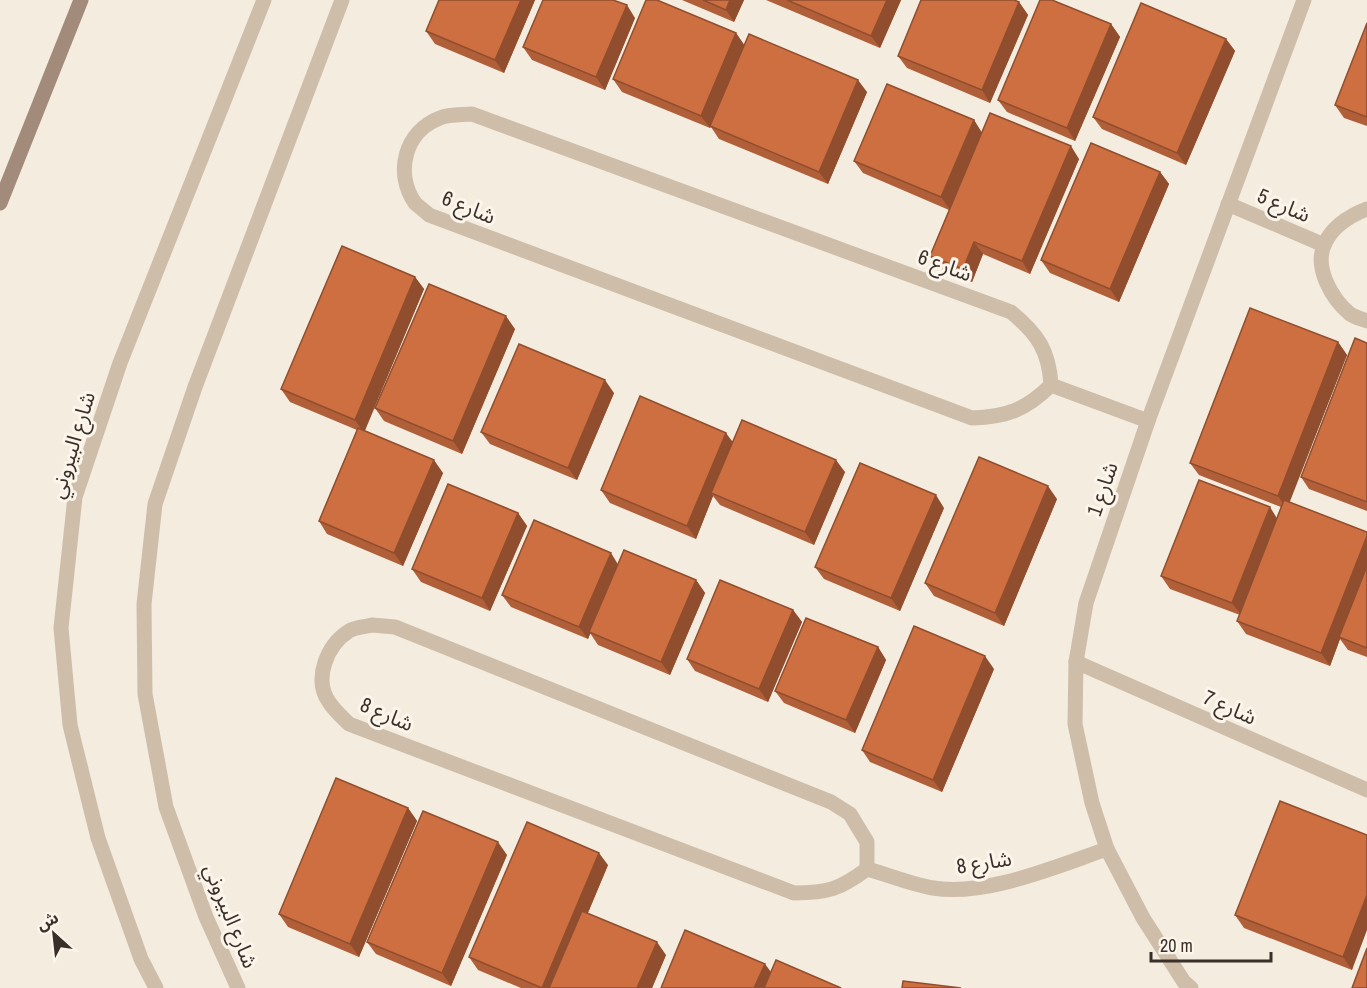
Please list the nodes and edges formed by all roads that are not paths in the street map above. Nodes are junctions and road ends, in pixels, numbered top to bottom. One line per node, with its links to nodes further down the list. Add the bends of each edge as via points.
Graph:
1 (81, 0): 5 (main road)
2 (264, 0): 16 (street, شارع البيروني, via 120,363 75,497 62,628 70,725 98,838 141,959)
3 (342, 0): 17 (street, شارع البيروني, via 195,387 155,504 144,604 145,694 166,807 206,917)
4 (1304, 0): 6 (street, شارع 1)
5 (0, 203)
6 (1228, 204): 8 (street, شارع 5); 11 (street, شارع 1)
7 (1367, 209): 8 (street, شارع 5, via 1337,226)
8 (1324, 245): 9 (street, شارع 5, via 1325,279 1335,299 1352,315)
9 (1367, 321)
10 (1051, 386): 10 (street, شارع 6, via 1042,346 1029,327 1011,312 472,114 441,117 421,128 408,146 403,166 406,183 416,203 429,215 939,406 972,418 994,418 1016,412); 11 (street)
11 (1148, 421): 12 (street, شارع 1, via 1086,603)
12 (1076, 662): 13 (street, شارع 7); 14 (street, شارع 1, via 1075,724 1092,803)
13 (1367, 790)
14 (1107, 849): 15 (street, شارع 8, via 976,889 934,888); 18 (street, شارع 1, via 1143,918)
15 (867, 869): 15 (street, شارع 8, via 867,842 850,814 831,802 395,627 372,625 350,630 325,661 322,680 328,701 349,724 794,893 820,893 846,885)
16 (156, 988)
17 (238, 988)
18 (1191, 988)

